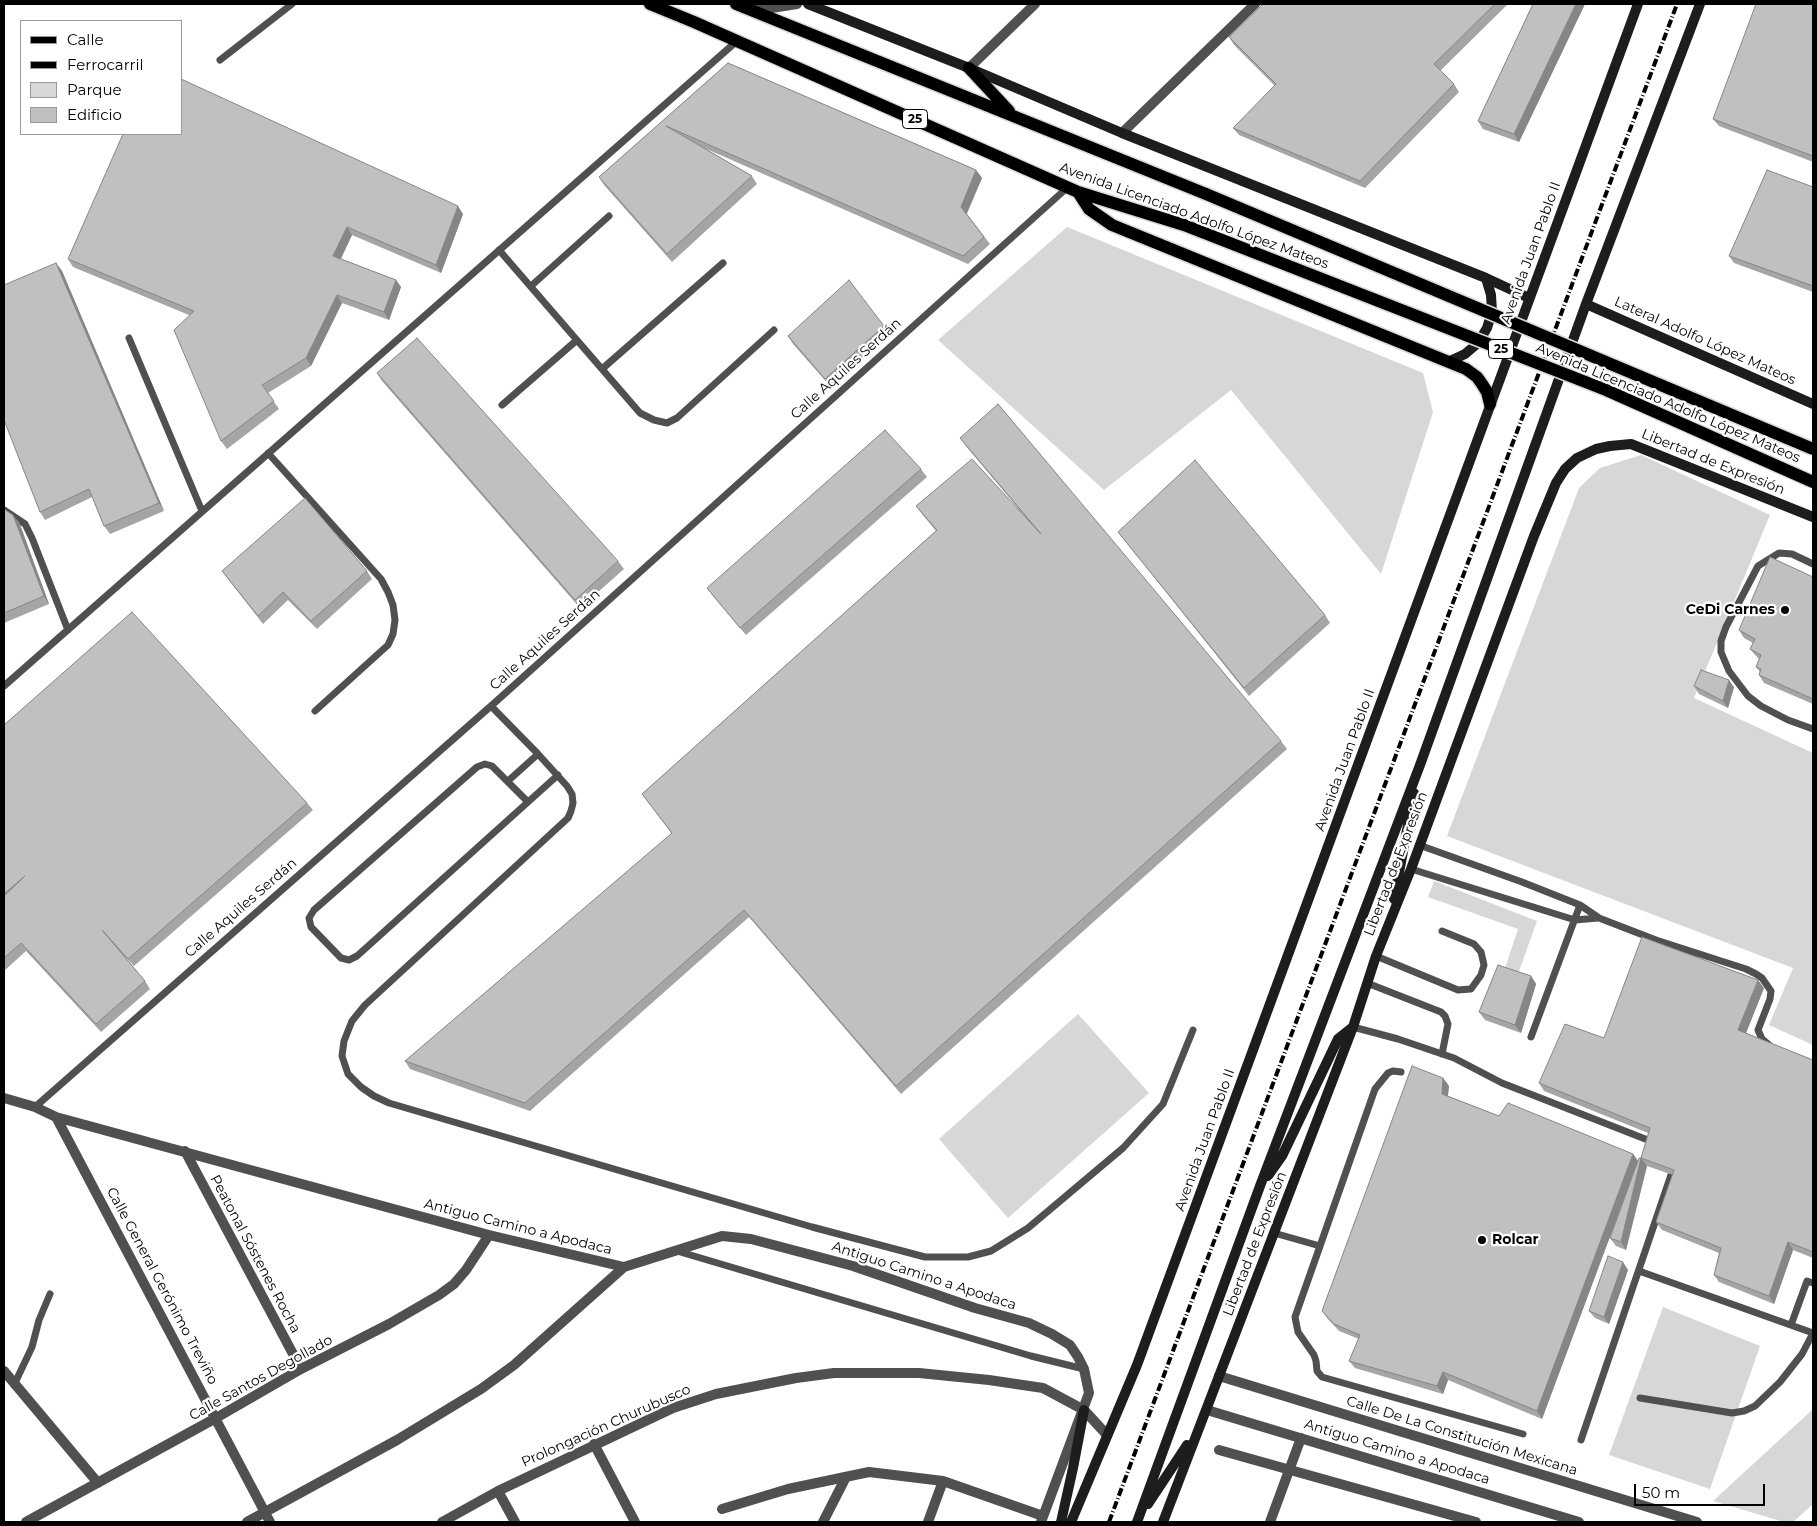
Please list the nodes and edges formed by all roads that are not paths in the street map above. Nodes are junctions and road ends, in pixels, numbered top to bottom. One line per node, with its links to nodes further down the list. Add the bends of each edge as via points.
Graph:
1 (292, 4): 12 (lane)
2 (650, 4): 11 (main road, Avenida Licenciado Adolfo López Mateos / 25)
3 (736, 4): 10 (main road, Avenida Licenciado Adolfo López Mateos / 25)
4 (797, 4): 10 (street)
5 (808, 4): 13 (main road)
6 (1035, 4): 13 (street)
7 (1255, 4): 15 (street)
8 (1638, 4): 22 (main road, Avenida Juan Pablo II)
9 (1700, 4): 23 (main road)
10 (753, 7): 14 (main road, Avenida Licenciado Adolfo López Mateos / 25)
11 (737, 41): 16 (main road, Avenida Licenciado Adolfo López Mateos / 25); 18 (lane)
12 (220, 60)
13 (969, 68): 14 (main road); 15 (main road)
14 (1013, 115): 32 (main road, Avenida Licenciado Adolfo López Mateos / 25, bridge)
15 (1122, 132): 20 (main road)
16 (1073, 189): 27 (main road, via 1089,208 1112,225); 34 (main road, Avenida Licenciado Adolfo López Mateos / 25, bridge, via 1184,225 1606,390); 41 (lane, Calle Aquiles Serdán)
17 (609, 216): 21 (lane)
18 (499, 250): 21 (lane); 33 (lane)
19 (723, 263): 28 (lane)
20 (1486, 278): 22 (main road); 27 (main road, via 1492,312 1487,328 1478,343)
21 (531, 286): 26 (lane)
22 (1529, 298): 29 (main road, Avenida Juan Pablo II)
23 (1586, 304): 30 (main road, Lateral Adolfo López Mateos); 45 (main road)
24 (774, 330): 28 (lane, via 677,418 666,423 640,412)
25 (129, 338): 36 (lane)
26 (577, 340): 28 (lane); 31 (lane)
27 (1450, 361): 29 (main road, via 1477,377 1487,392)
28 (602, 368)
29 (1490, 404): 92 (main road, Avenida Juan Pablo II, via 1137,1365)
30 (1813, 404)
31 (502, 405)
32 (1813, 449)
33 (268, 453): 36 (lane); 42 (lane, via 381,579 393,605 395,620 388,645)
34 (1813, 482)
35 (4, 510): 39 (lane, via 25,524)
36 (202, 511): 39 (lane)
37 (1813, 517): 49 (main road, Libertad de Expresión, via 1631,444 1596,449 1577,458 1565,469 1546,505)
38 (1813, 564): 43 (lane, via 1792,554 1779,554 1758,566 1721,641 1721,652 1748,696 1788,720)
39 (68, 630): 40 (lane)
40 (4, 686)
41 (491, 706): 44 (lane); 65 (lane, Calle Aquiles Serdán)
42 (315, 711)
43 (1813, 729)
44 (538, 754): 46 (lane); 47 (lane)
45 (1420, 765): 53 (main road); 70 (main road)
46 (558, 775): 48 (lane); 59 (lane, via 572,794 568,818 365,1005 352,1021 342,1056 348,1074 374,1096 812,1227 924,1257 968,1257 991,1251 1028,1228 1123,1148 1163,1104)
47 (508, 781): 48 (lane); 48 (lane, via 492,766 478,767 314,910 309,918 311,927 341,958 349,960 357,956)
48 (528, 802)
49 (1419, 846): 50 (main road, Libertad de Expresión); 51 (lane)
50 (1411, 869): 53 (main road, Libertad de Expresión); 54 (lane)
51 (1580, 905): 52 (lane); 54 (lane)
52 (1599, 918): 54 (lane); 61 (lane, via 1746,969 1762,978 1770,991 1770,999 1759,1035 1765,1043)
53 (1390, 919): 56 (main road, Libertad de Expresión)
54 (1575, 920): 60 (lane)
55 (1442, 931): 56 (lane, via 1474,944 1483,957 1481,975 1472,989 1458,990)
56 (1376, 956): 57 (main road, Libertad de Expresión)
57 (1367, 983): 58 (main road, Libertad de Expresión); 62 (lane, via 1441,1012 1448,1024)
58 (1353, 1026): 62 (lane); 70 (main road, via 1338,1039 1282,1156); 71 (main road, Libertad de Expresión)
59 (1193, 1030)
60 (1530, 1037)
61 (1777, 1048)
62 (1442, 1054): 67 (lane, via 1502,1083)
63 (1401, 1072): 73 (lane, via 1388,1073 1375,1089)
64 (4, 1098): 65 (street, Antiguo Camino a Apodaca)
65 (35, 1107): 66 (street, Antiguo Camino a Apodaca)
66 (56, 1117): 68 (street, Antiguo Camino a Apodaca); 89 (street, Calle General Gerónimo Treviño)
67 (1653, 1142)
68 (185, 1151): 72 (street, Antiguo Camino a Apodaca); 81 (street, Peatonal Sóstenes Rocha)
69 (1671, 1175): 76 (lane)
70 (1260, 1186): 105 (main road)
71 (1274, 1233): 73 (lane); 84 (main road, Libertad de Expresión)
72 (488, 1235): 75 (street, Antiguo Camino a Apodaca); 81 (street, Calle Santos Degollado, via 466,1270 439,1295)
73 (1320, 1246): 91 (lane, via 1295,1317 1298,1332 1314,1355 1322,1378)
74 (676, 1251): 75 (street, Antiguo Camino a Apodaca); 82 (lane); 82 (street, Antiguo Camino a Apodaca, via 722,1236 751,1239 853,1266 1029,1323 1070,1345)
75 (624, 1267): 103 (street, via 514,1365 481,1389)
76 (1639, 1271): 79 (lane); 94 (lane)
77 (1813, 1283): 79 (lane, via 1807,1281)
78 (50, 1294): 85 (lane, via 38,1320 32,1347)
79 (1791, 1325): 80 (lane)
80 (1813, 1333): 86 (lane, via 1802,1354 1780,1382 1756,1406 1744,1411 1732,1413)
81 (301, 1369): 89 (street, Calle Santos Degollado)
82 (1084, 1369): 87 (street, Antiguo Camino a Apodaca, via 1089,1393)
83 (4, 1372): 85 (street)
84 (1219, 1376): 88 (main road, Libertad de Expresión); 120 (street, Calle De La Constitución Mexicana)
85 (14, 1385): 100 (street)
86 (1640, 1398)
87 (1084, 1410): 92 (street, Prolongación Churubusco); 95 (street, Prolongación Churubusco, via 1043,1388 989,1380 918,1373 834,1373 756,1385 695,1400); 104 (street, Antiguo Camino a Apodaca); 114 (main road)
88 (1207, 1410): 90 (main road, Libertad de Expresión); 93 (street, Antiguo Camino a Apodaca)
89 (216, 1418): 100 (street, Calle Santos Degollado); 103 (street, Calle General Gerónimo Treviño)
90 (1196, 1432): 105 (main road); 116 (main road, Libertad de Expresión)
91 (1523, 1434)
92 (1107, 1435): 115 (main road, Avenida Juan Pablo II)
93 (1301, 1438): 97 (street); 119 (street, Antiguo Camino a Apodaca)
94 (1581, 1440)
95 (594, 1444): 101 (street, Prolongación Churubusco); 111 (street)
96 (1219, 1450): 97 (street)
97 (1289, 1470): 117 (street); 118 (street)
98 (846, 1477): 99 (street, via 869,1472); 102 (street, via 788,1489); 112 (street)
99 (943, 1481): 104 (street); 113 (street)
100 (98, 1483): 106 (street, Calle Santos Degollado)
101 (498, 1491): 109 (street, Prolongación Churubusco); 110 (street)
102 (722, 1509)
103 (264, 1512): 107 (street); 108 (street, Calle General Gerónimo Treviño)
104 (1042, 1519)
105 (1138, 1520)
106 (26, 1522)
107 (247, 1522)
108 (270, 1522)
109 (442, 1522)
110 (515, 1522)
111 (635, 1522)
112 (823, 1522)
113 (928, 1522)
114 (1060, 1522)
115 (1071, 1522)
116 (1163, 1522)
117 (1270, 1522)
118 (1476, 1522)
119 (1579, 1522)
120 (1697, 1522)

